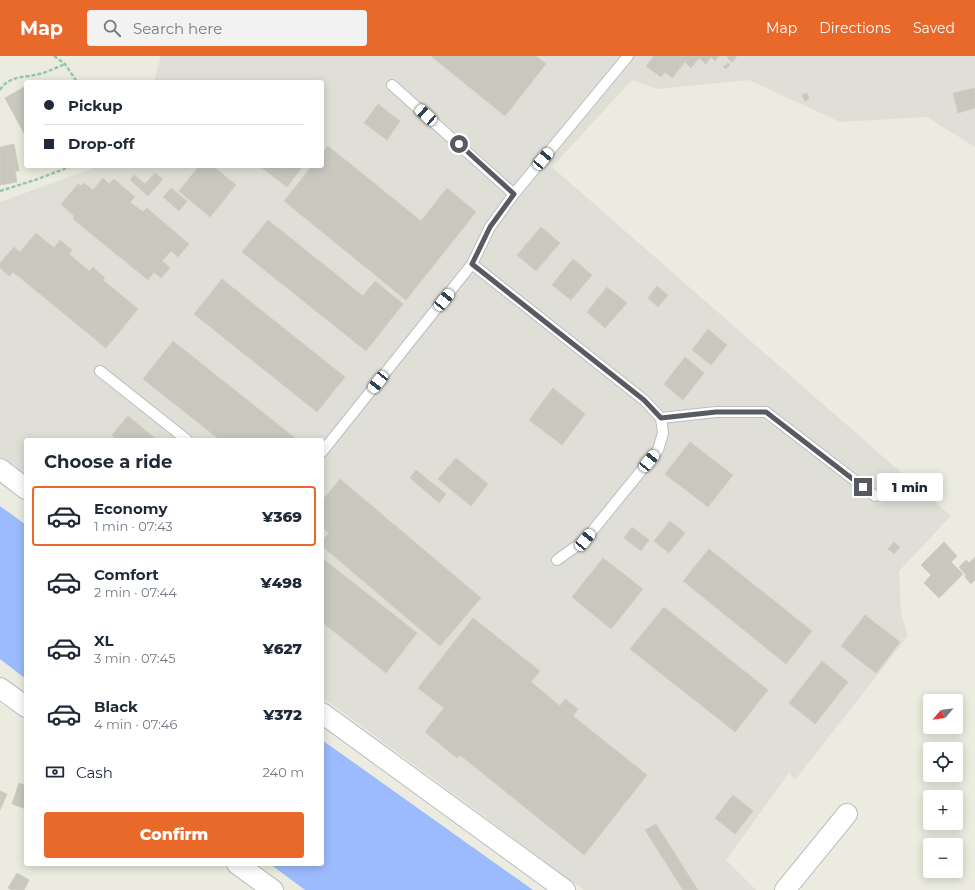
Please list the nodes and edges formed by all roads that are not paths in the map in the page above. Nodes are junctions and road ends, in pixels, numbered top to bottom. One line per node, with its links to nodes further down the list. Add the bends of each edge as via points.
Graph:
1 (628, 56): 3 (lane)
2 (392, 86): 3 (lane)
3 (514, 194): 4 (lane, via 490,227)
4 (472, 264): 6 (lane, via 644,400); 8 (lane)
5 (100, 371): 7 (lane)
6 (661, 418): 11 (lane, via 716,412 766,412); 12 (lane, via 663,433 658,450 585,540)
7 (184, 438)
8 (324, 449)
9 (0, 469): 10 (street)
10 (24, 487)
11 (875, 496)
12 (557, 560)
13 (0, 688): 14 (street)
14 (24, 706)
15 (324, 713): 19 (street)
16 (846, 814): 20 (street)
17 (240, 866): 18 (street)
18 (273, 890)
19 (565, 890)
20 (785, 890)

